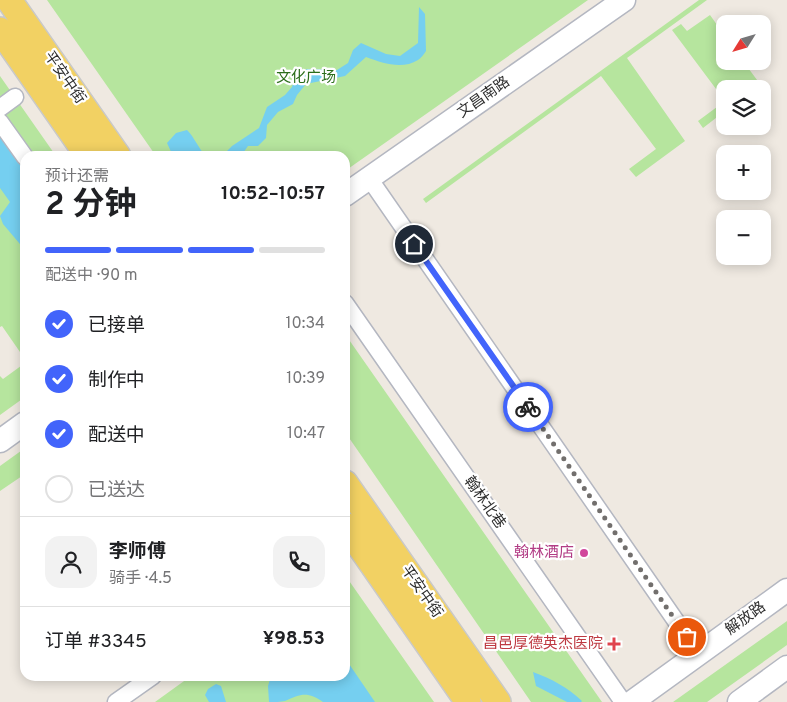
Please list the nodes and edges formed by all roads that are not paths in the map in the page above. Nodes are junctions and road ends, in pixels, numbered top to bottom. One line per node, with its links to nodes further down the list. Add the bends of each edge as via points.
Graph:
1 (9, 0): 9 (main road, 平安中街)
2 (624, 0): 10 (street, 文昌南路)
3 (0, 30): 8 (main road, 平安中街)
4 (15, 97): 5 (street)
5 (0, 108)
6 (0, 122): 7 (street)
7 (21, 151)
8 (85, 151)
9 (115, 151)
10 (369, 178): 11 (street, 文昌南路); 18 (street)
11 (350, 191)
12 (350, 310): 24 (street, 翰林北巷)
13 (20, 427): 14 (street)
14 (0, 441)
15 (350, 490): 23 (main road, 平安中街)
16 (350, 532): 22 (main road, 平安中街)
17 (787, 590): 18 (street, 解放路)
18 (698, 653): 25 (street, 解放路)
19 (787, 667): 26 (street)
20 (146, 681): 21 (street)
21 (116, 702)
22 (468, 702)
23 (498, 702)
24 (623, 702)
25 (632, 702)
26 (739, 702)

